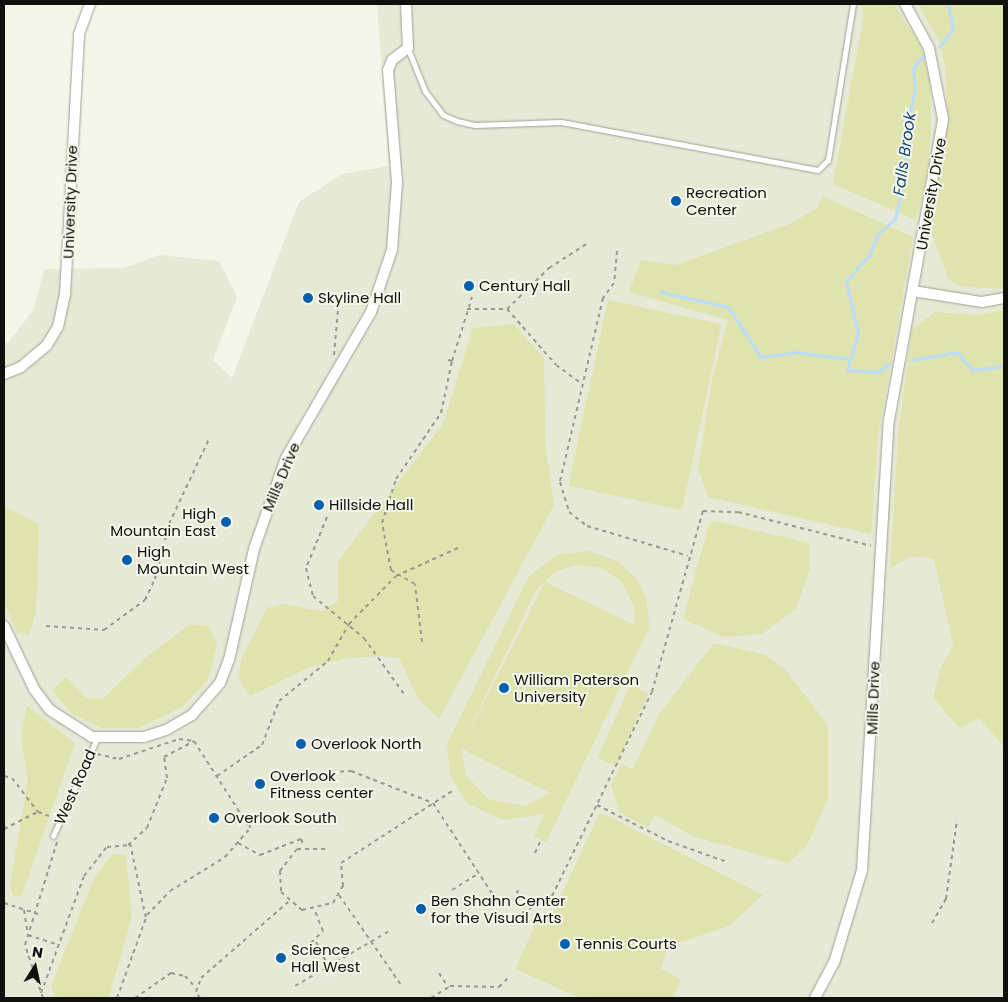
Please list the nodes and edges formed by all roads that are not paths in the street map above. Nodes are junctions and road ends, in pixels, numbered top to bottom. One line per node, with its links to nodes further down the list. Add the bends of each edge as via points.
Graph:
1 (90, 4): 8 (street, University Drive, via 79,34 66,295 60,319 47,345 22,368)
2 (406, 4): 5 (street)
3 (853, 4): 5 (lane, via 828,160 818,170 561,122 475,125 457,121 444,114 425,92)
4 (905, 4): 6 (street, University Drive, via 929,48 943,119)
5 (408, 48): 11 (street, Mills Drive, via 392,60 388,70 397,182 392,250 371,312 286,458 272,495 220,683 192,715 166,730 144,737)
6 (913, 291): 7 (street, via 982,302); 9 (street, University Drive)
7 (1004, 298)
8 (4, 374)
9 (894, 390): 13 (street, Mills Drive, via 878,546 862,870 834,963)
10 (4, 626): 11 (street, via 34,690 50,710)
11 (97, 738): 12 (lane, West Road)
12 (53, 836)
13 (816, 998)

